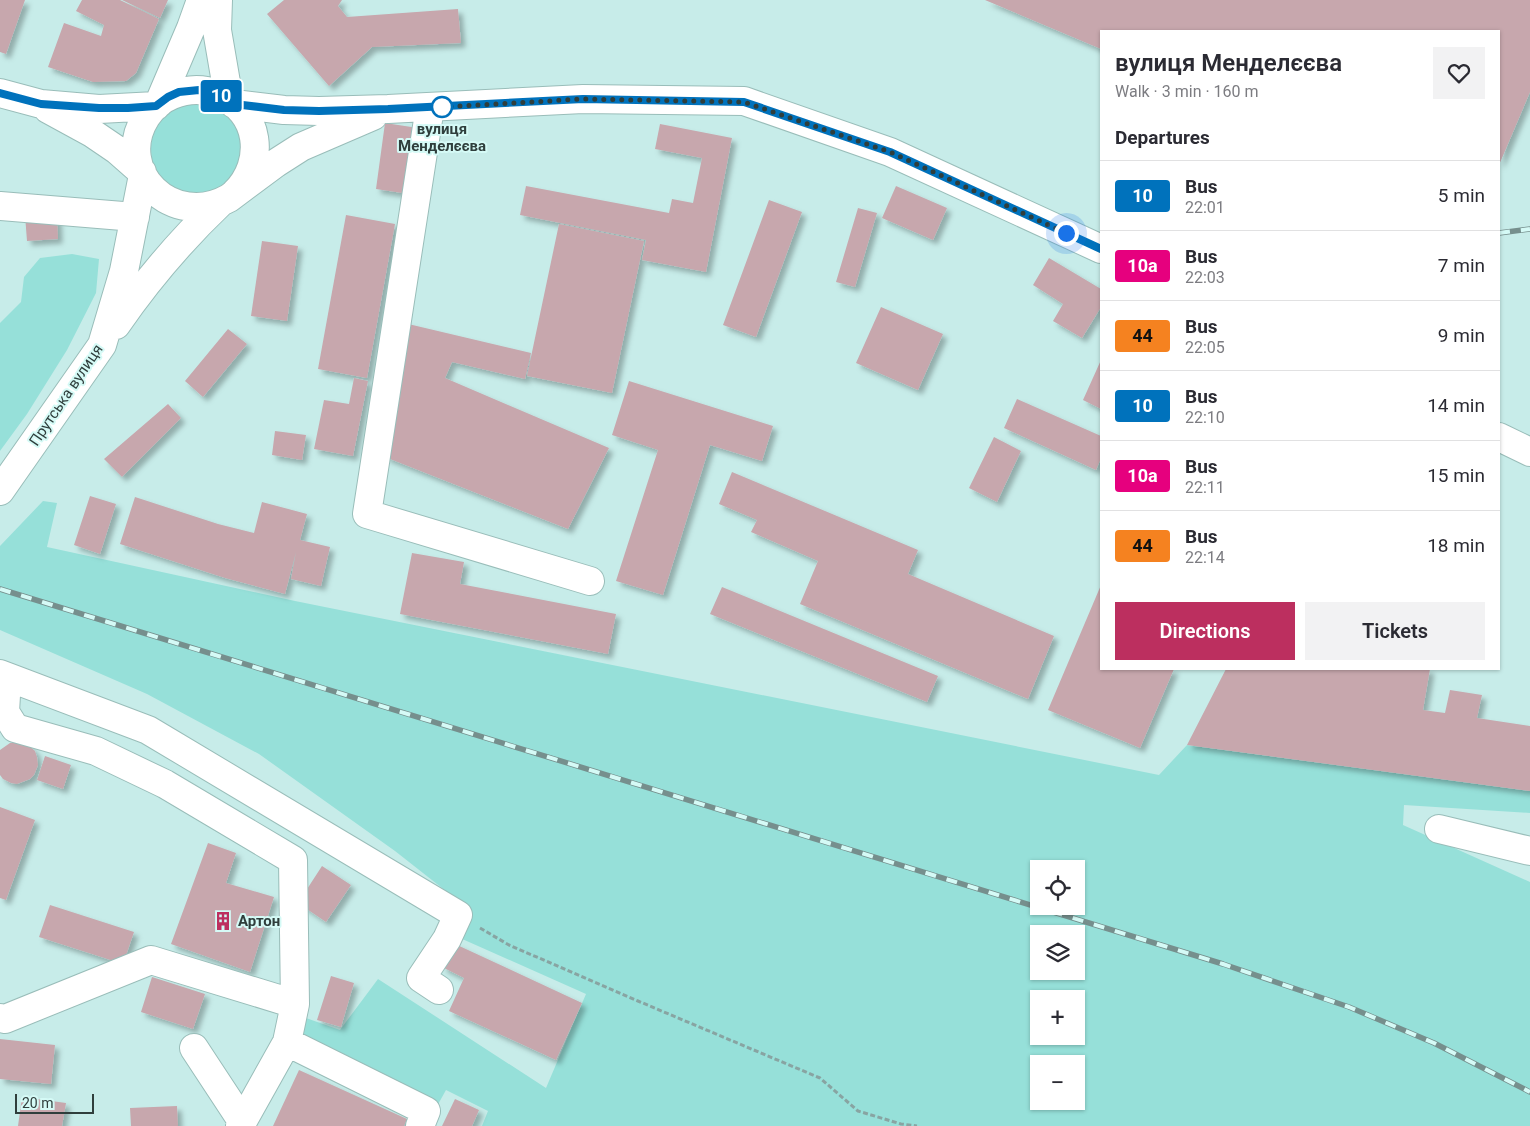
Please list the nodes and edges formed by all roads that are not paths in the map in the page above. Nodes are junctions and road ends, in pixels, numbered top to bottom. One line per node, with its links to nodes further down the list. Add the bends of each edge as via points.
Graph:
1 (201, 0): 6 (street)
2 (218, 0): 4 (street, via 217,30)
3 (0, 93): 5 (street)
4 (232, 102): 6 (street, via 210,91 194,90 179,92); 8 (street, via 284,110); 10 (street, via 249,122 255,156 244,184)
5 (41, 104): 6 (street, via 99,108); 9 (street, via 117,150)
6 (158, 105): 9 (street, via 144,121 138,138)
7 (430, 107): 8 (street); 13 (street, via 583,99 744,102 890,152); 18 (street, via 367,514)
8 (388, 109): 10 (street, via 301,147)
9 (143, 174): 10 (street, via 160,196 176,204 208,207); 12 (street, Прутська вулиця)
10 (228, 198): 14 (street, via 191,230 165,260)
11 (0, 206): 12 (street)
12 (135, 217): 14 (street, Прутська вулиця, via 124,270)
13 (1100, 249)
14 (102, 345): 17 (street, Прутська вулиця)
15 (1500, 437): 16 (street)
16 (1530, 452)
17 (1, 490)
18 (590, 581)
19 (4, 676): 22 (street, via 148,730 458,915 447,939 421,978); 23 (street, via 5,712 15,728 96,751 166,784 293,860)
20 (1439, 829): 21 (street)
21 (1530, 851)
22 (439, 990)
23 (295, 1004): 24 (street, via 151,960 5,1019); 25 (street)
24 (0, 1018)
25 (287, 1042): 27 (street); 28 (street, via 426,1112)
26 (194, 1048): 27 (street)
27 (241, 1124)
28 (420, 1126)

